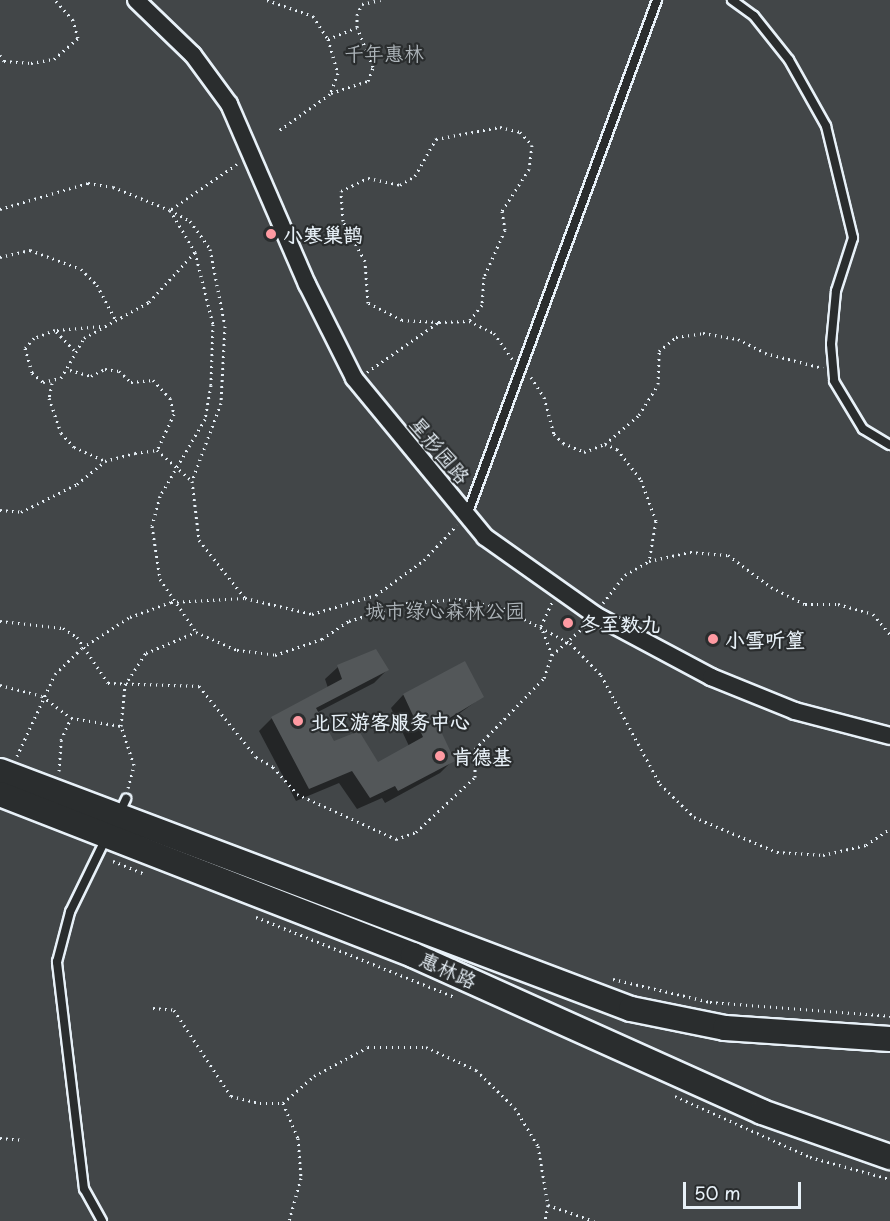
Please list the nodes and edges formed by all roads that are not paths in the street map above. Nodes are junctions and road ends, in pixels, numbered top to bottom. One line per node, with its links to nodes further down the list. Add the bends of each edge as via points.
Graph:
1 (136, 0): 5 (street, 星形园路, via 193,55 229,104 254,152 307,284 354,378)
2 (657, 0): 5 (lane)
3 (732, 0): 4 (lane, via 754,16 789,60 826,126 853,238 836,291 834,381 863,429)
4 (890, 445)
5 (467, 515): 6 (street, 星形园路, via 485,537 595,615 711,677 795,711)
6 (890, 736)
7 (8, 760): 9 (main road, 惠林路)
8 (0, 794): 9 (main road, 惠林路)
9 (113, 826): 10 (main road, 惠林路, via 631,1010 725,1028); 11 (main road, 惠林路, via 797,1126); 12 (lane, via 70,912 57,962 84,1189)
10 (890, 1039)
11 (890, 1157)
12 (102, 1221)

